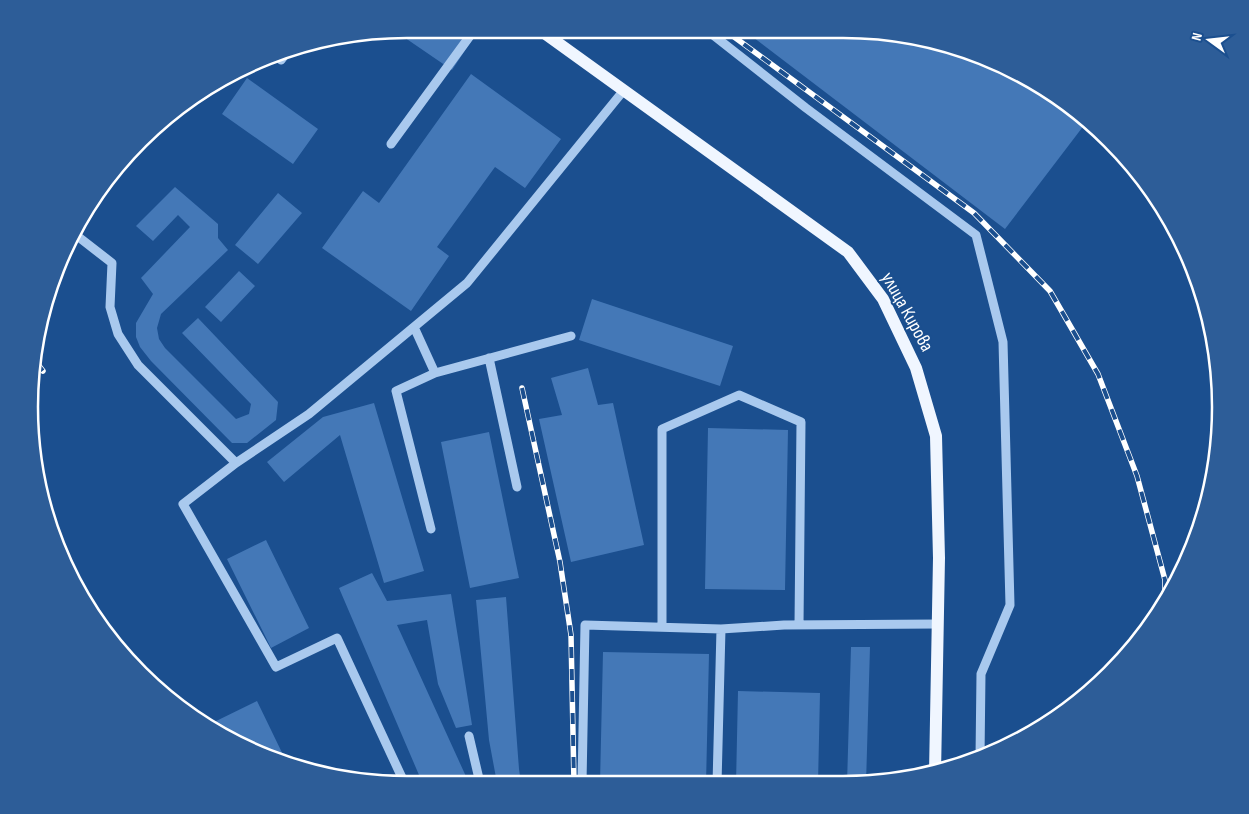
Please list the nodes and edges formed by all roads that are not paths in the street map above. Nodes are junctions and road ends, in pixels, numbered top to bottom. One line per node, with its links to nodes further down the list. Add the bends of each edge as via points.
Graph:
1 (468, 38): 5 (lane)
2 (551, 38): 4 (main road, улица Кирова)
3 (717, 38): 19 (lane, via 976,235 1003,342 1010,605 981,674)
4 (624, 90): 7 (lane, via 467,283); 14 (main road, улица Кирова, via 848,252 883,299 916,368 936,436)
5 (391, 144)
6 (79, 238): 11 (lane, via 112,263 110,307 118,334 138,365)
7 (414, 327): 10 (lane); 11 (lane, via 309,414)
8 (571, 336): 9 (lane)
9 (489, 358): 10 (lane); 12 (lane)
10 (435, 373): 13 (lane, via 396,391)
11 (236, 463): 21 (lane, via 183,504 276,667 337,638)
12 (517, 487)
13 (431, 529)
14 (938, 624): 15 (lane); 20 (main road, улица Кирова)
15 (799, 625): 16 (lane, via 801,422 739,395 662,430); 17 (lane)
16 (662, 627): 17 (lane); 23 (lane, via 585,624)
17 (721, 629): 24 (lane)
18 (469, 736): 22 (lane)
19 (980, 749)
20 (935, 765)
21 (401, 776)
22 (478, 776)
23 (582, 776)
24 (717, 776)

